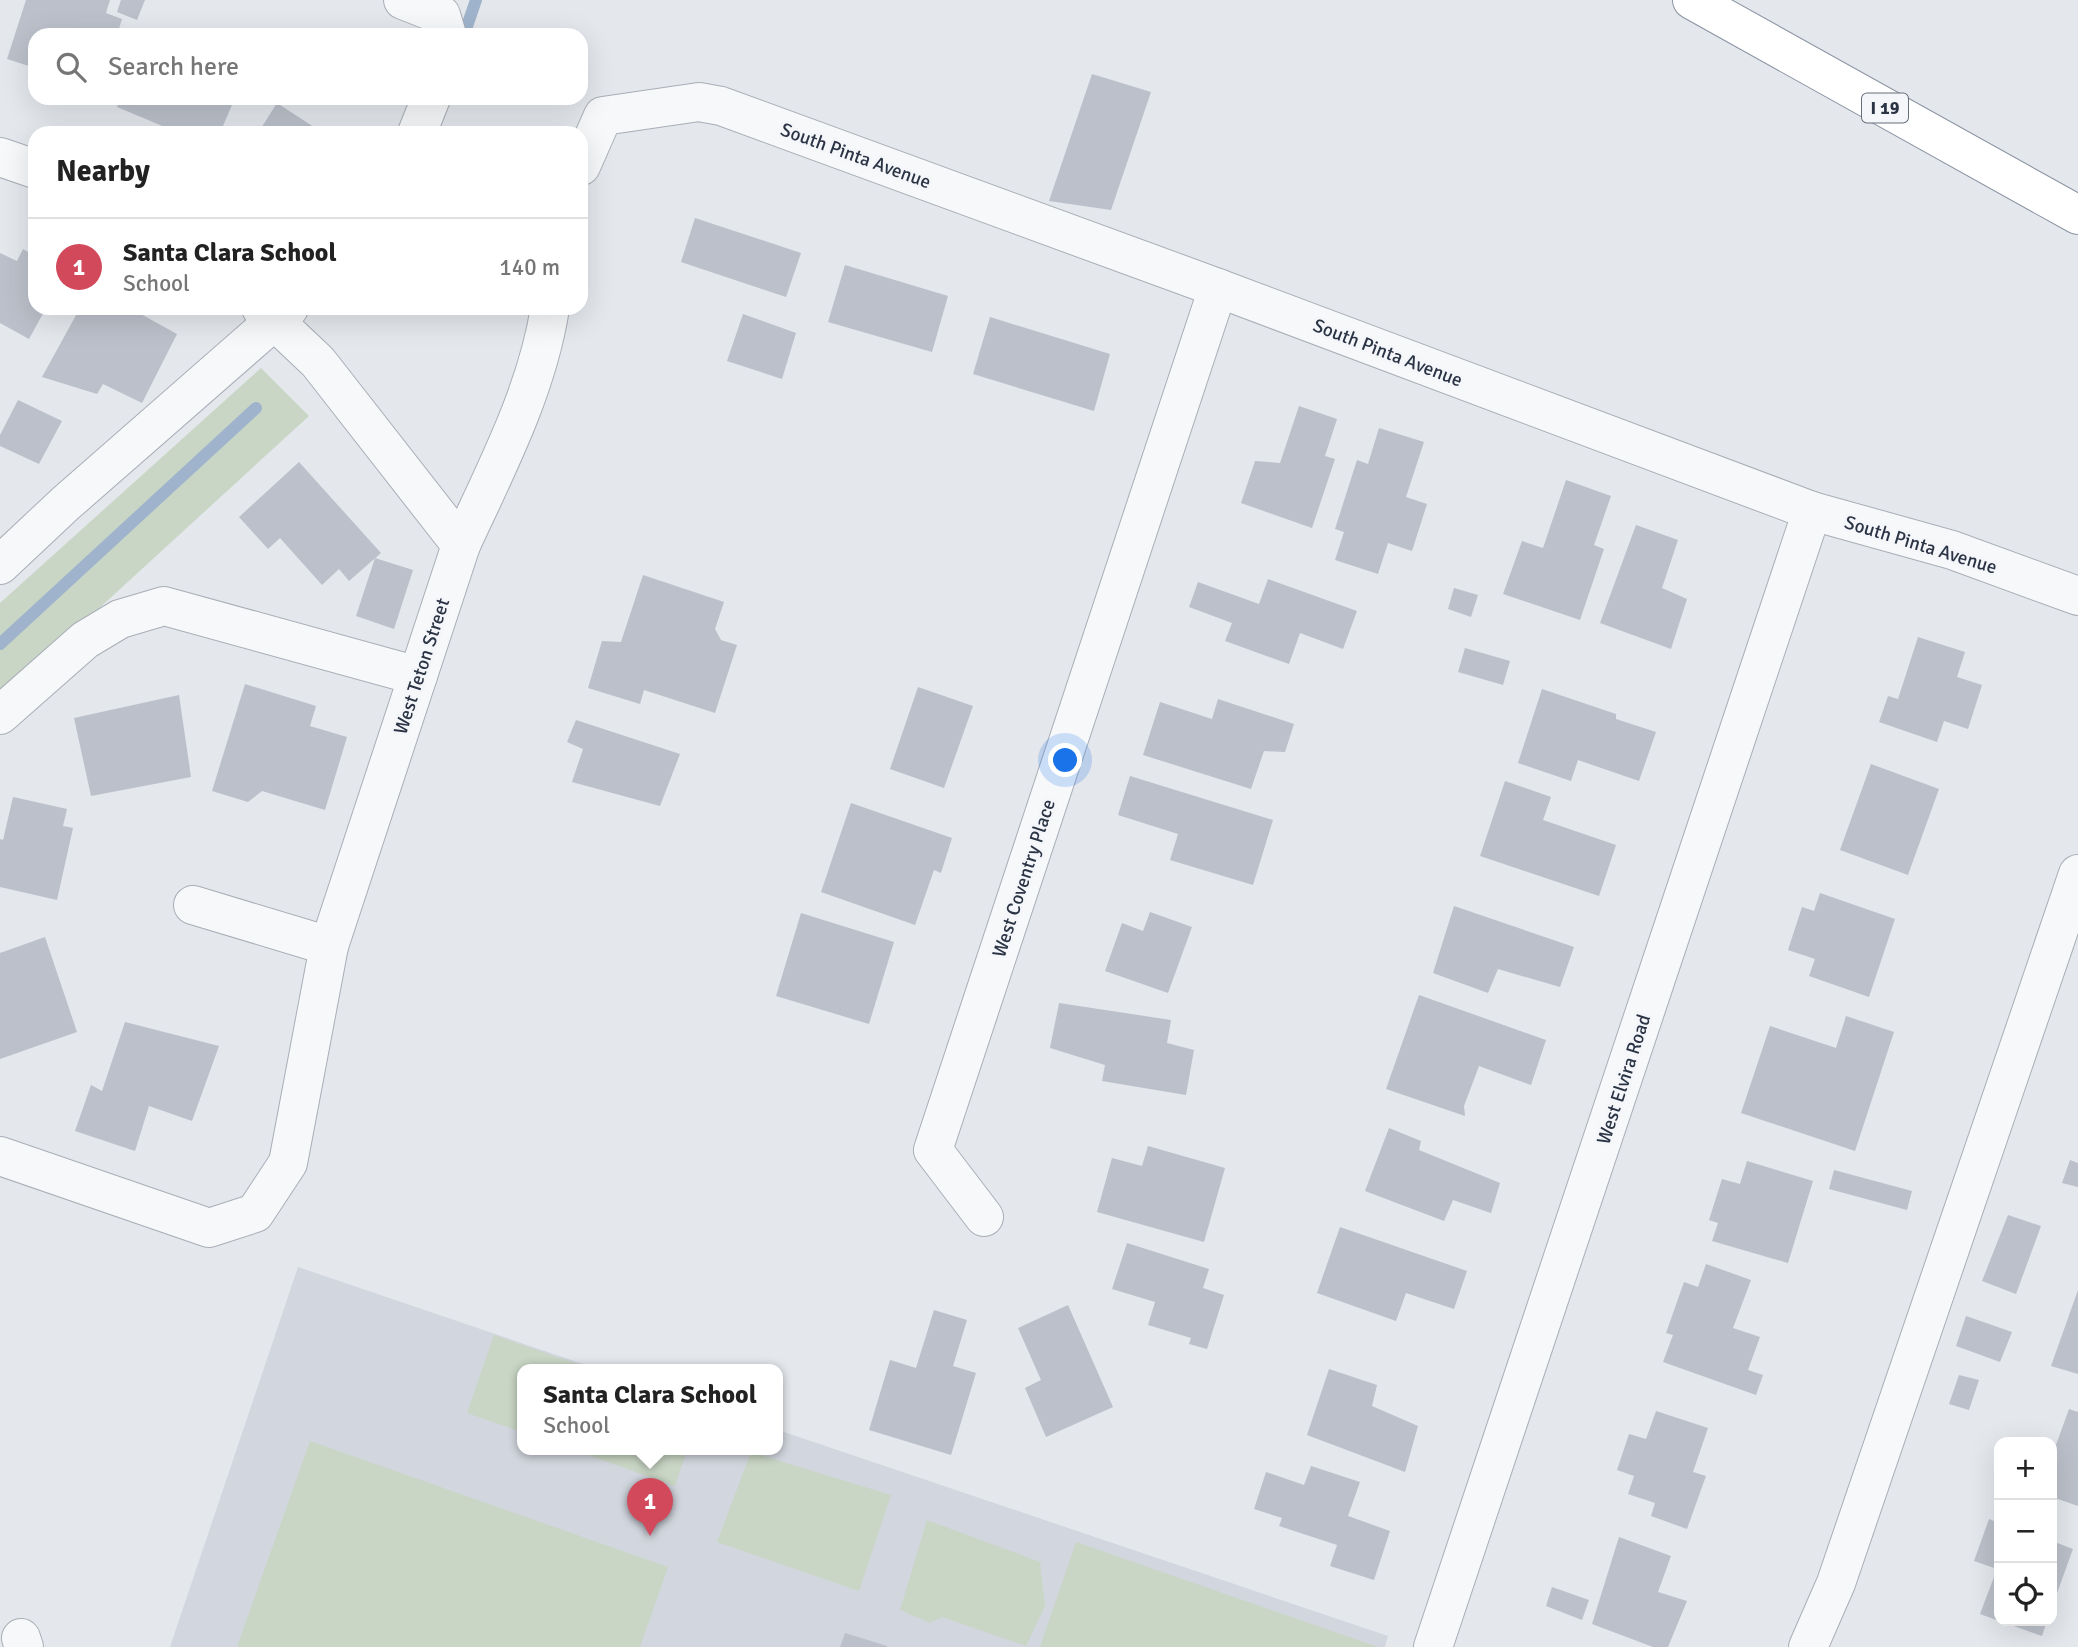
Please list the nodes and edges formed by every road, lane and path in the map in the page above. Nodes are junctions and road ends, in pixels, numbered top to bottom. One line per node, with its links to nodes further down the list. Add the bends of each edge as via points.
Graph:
1 (403, 0): 3 (street, via 441,15)
2 (1692, 0): 9 (highway, I 19)
3 (445, 28)
4 (428, 105): 5 (street)
5 (420, 126)
6 (588, 150): 10 (street, South Pinta Avenue, via 603,116 699,102 721,106)
7 (0, 157): 8 (street)
8 (28, 167)
9 (2078, 215)
10 (1218, 288): 14 (street, South Pinta Avenue); 24 (street, West Coventry Place, via 933,1150)
11 (272, 315): 16 (street, via 76,494)
12 (278, 315): 15 (street)
13 (549, 315): 15 (street, West Teton Street, via 510,441)
14 (1812, 511): 17 (street, South Pinta Avenue, via 1952,550); 25 (street, West Elvira Road)
15 (461, 545): 18 (street, West Teton Street)
16 (7, 546)
17 (2078, 596)
18 (418, 676): 19 (street, via 164,606 120,619 85,640); 22 (street, West Teton Street)
19 (0, 715)
20 (2078, 874): 26 (street, via 1836,1583)
21 (193, 905): 22 (street)
22 (329, 946): 23 (street, West Teton Street, via 288,1163 255,1213 209,1228)
23 (0, 1156)
24 (984, 1217)
25 (1433, 1647)
26 (1808, 1647)

